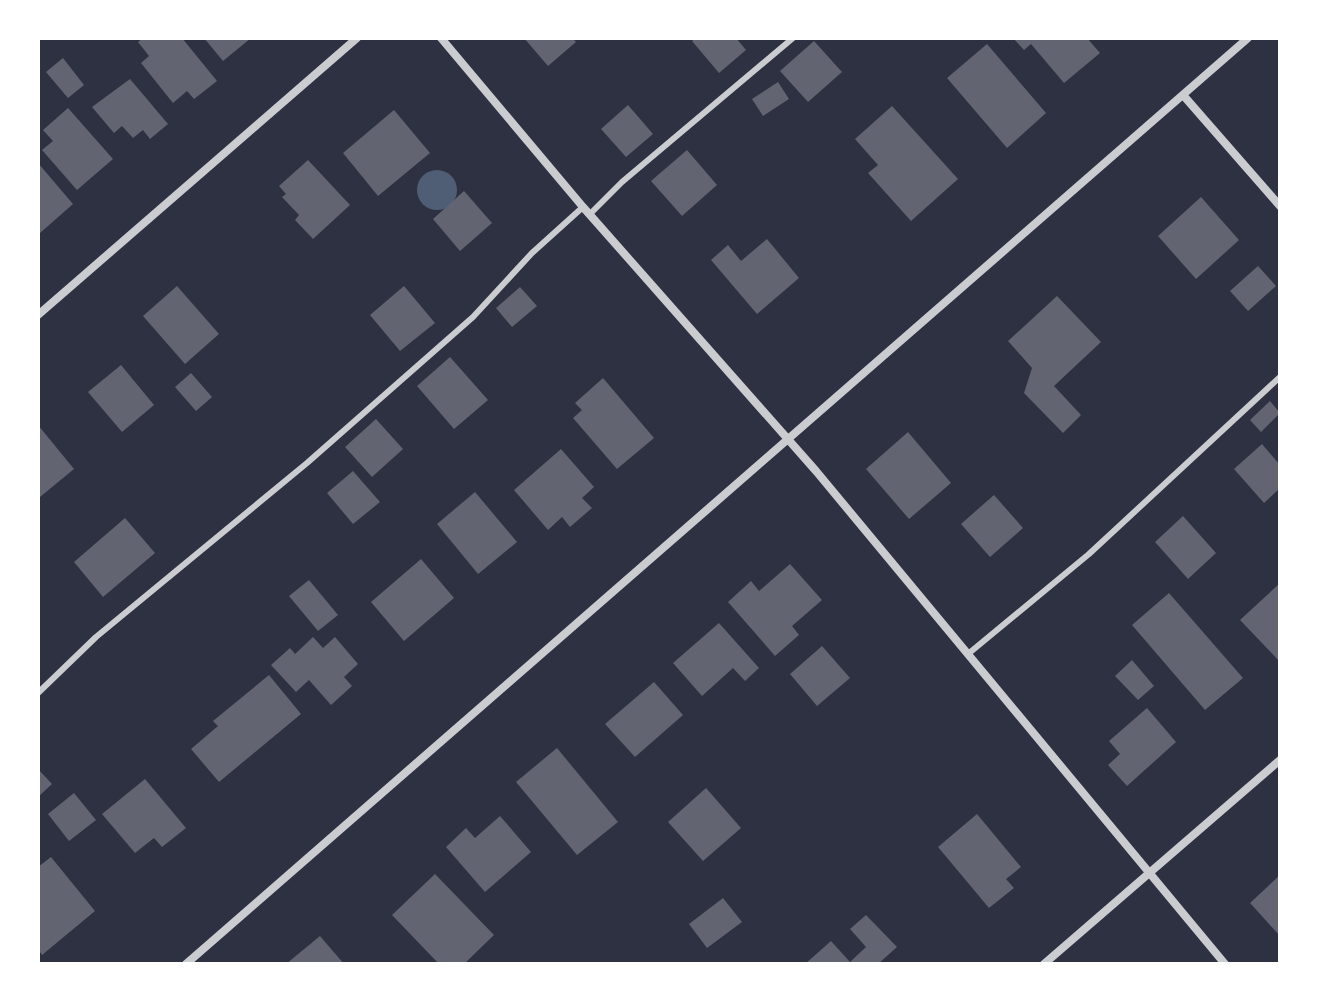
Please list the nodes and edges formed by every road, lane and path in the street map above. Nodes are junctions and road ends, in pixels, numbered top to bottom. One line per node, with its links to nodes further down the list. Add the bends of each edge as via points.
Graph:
1 (357, 38): 8 (street)
2 (441, 38): 7 (street)
3 (793, 38): 7 (lane)
4 (1248, 38): 5 (street)
5 (1183, 95): 6 (street); 10 (street)
6 (1280, 206)
7 (586, 211): 10 (street); 12 (lane, via 532,253 473,317 96,637)
8 (38, 315)
9 (1280, 377): 11 (lane, via 1089,554)
10 (786, 438): 11 (street); 15 (street)
11 (968, 654): 14 (street)
12 (38, 693)
13 (1280, 760): 14 (street)
14 (1150, 872): 16 (street); 17 (street)
15 (186, 964)
16 (1044, 964)
17 (1225, 964)

